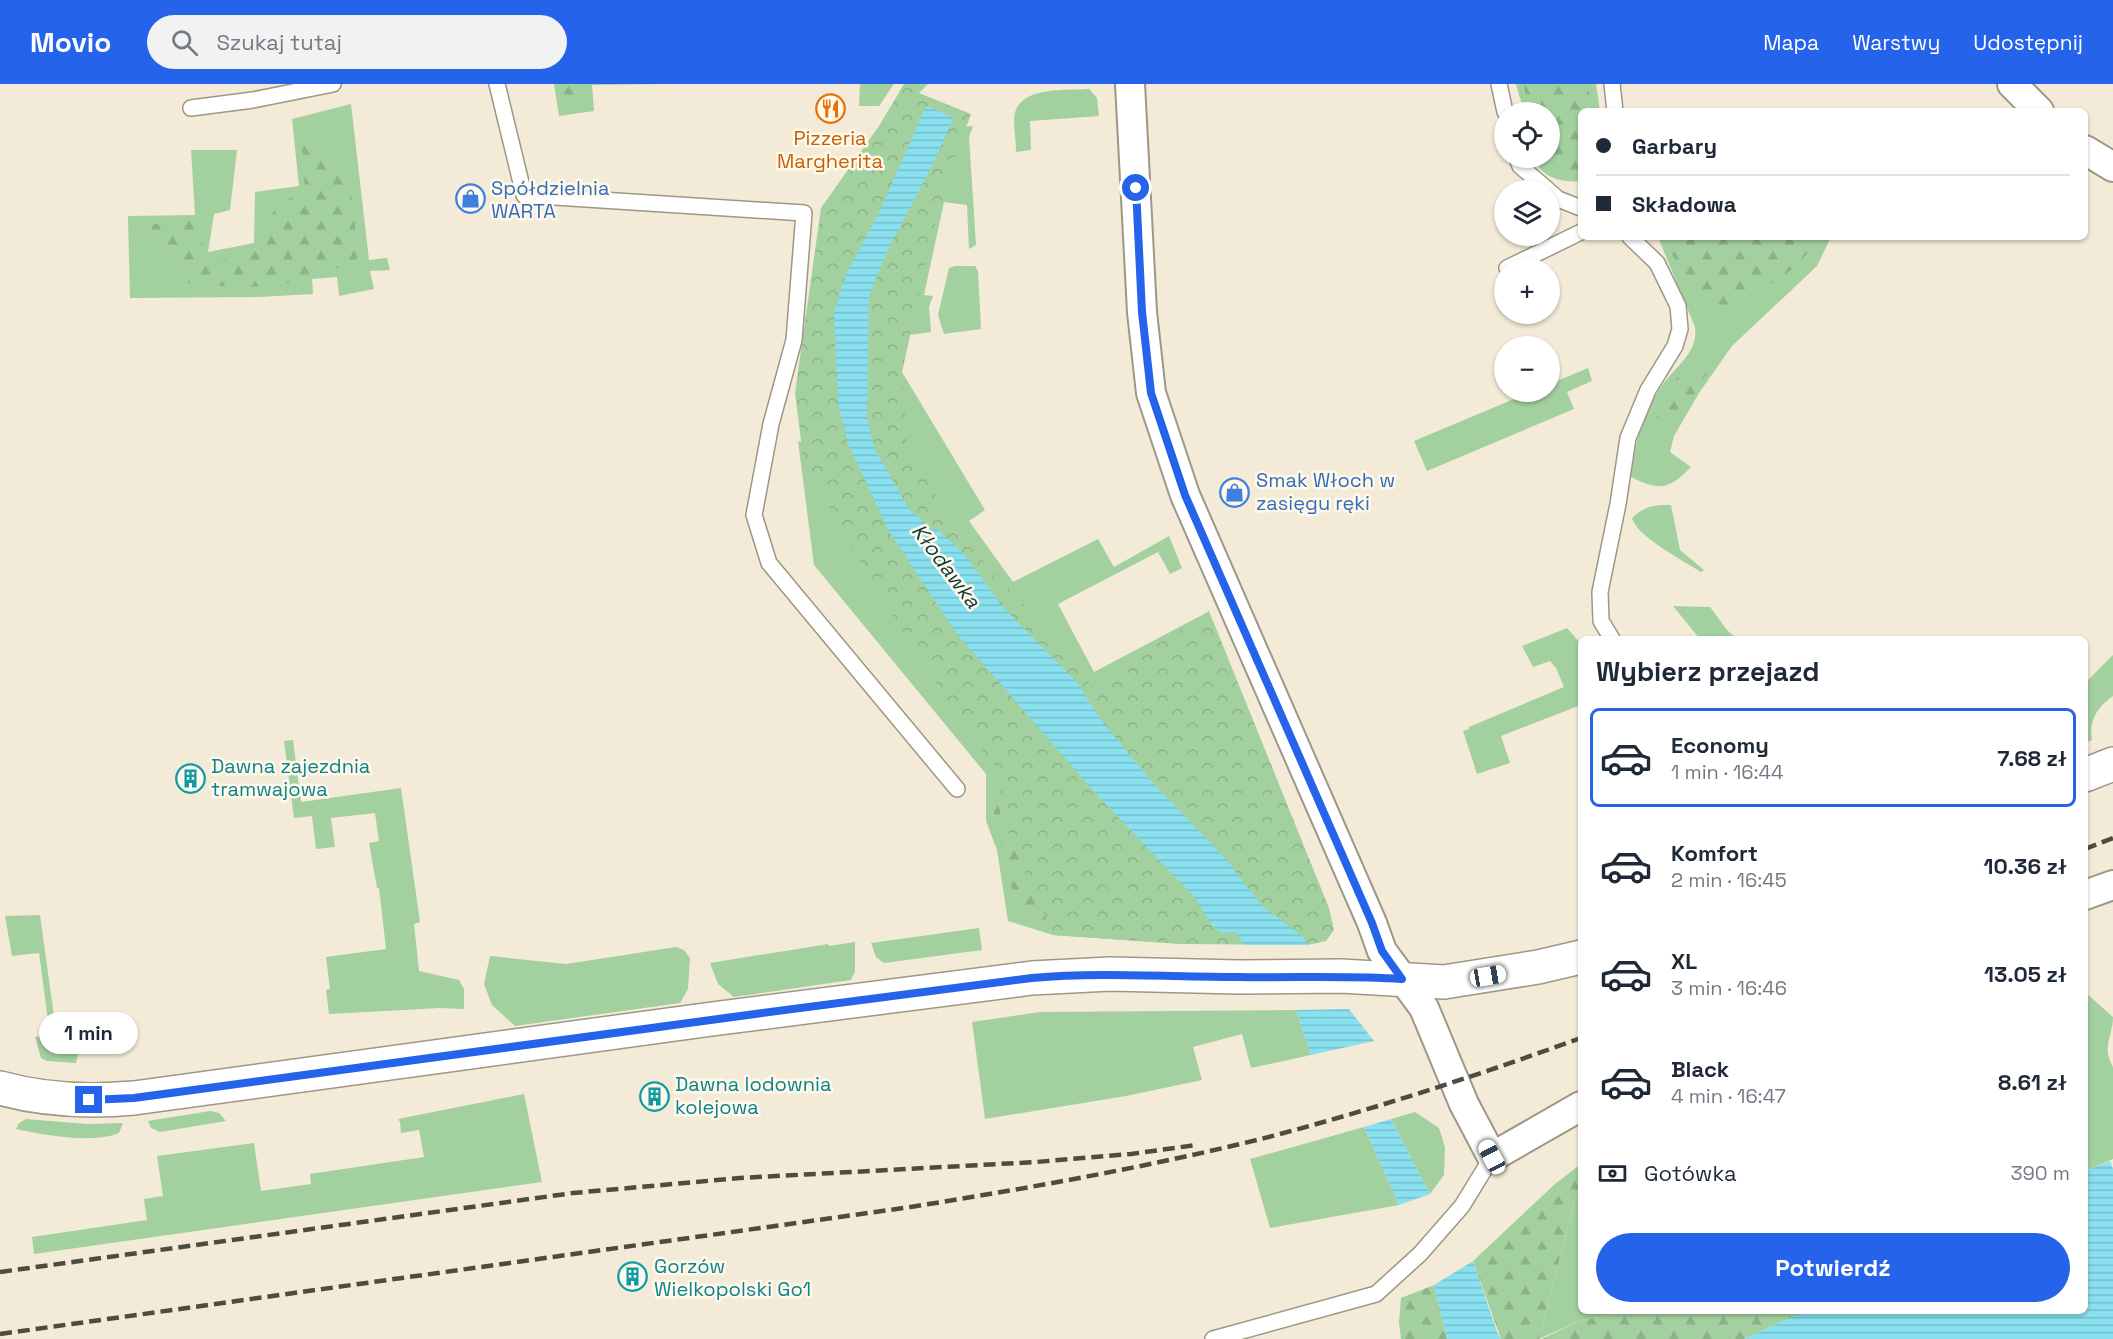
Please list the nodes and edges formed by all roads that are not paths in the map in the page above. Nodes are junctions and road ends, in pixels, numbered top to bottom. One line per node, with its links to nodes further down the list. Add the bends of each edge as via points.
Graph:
1 (333, 84): 8 (lane)
2 (497, 84): 23 (lane, via 524,195 804,213 794,340 771,424 754,515 769,563)
3 (1130, 84): 27 (street, via 1142,312 1151,393 1185,495 1238,619 1382,951)
4 (1499, 84): 7 (lane)
5 (1612, 84): 9 (lane)
6 (2013, 84): 10 (street)
7 (1503, 102)
8 (191, 108)
9 (1615, 108)
10 (2036, 108)
11 (2088, 152): 12 (street)
12 (2113, 167)
13 (1522, 168): 14 (lane)
14 (1536, 180)
15 (1560, 200): 16 (lane)
16 (1578, 207)
17 (1578, 233): 19 (lane)
18 (1633, 240): 20 (lane, via 1657,262 1678,306 1680,329 1628,438 1600,592 1601,621)
19 (1528, 258)
20 (1610, 636)
21 (2113, 765): 22 (street)
22 (2088, 774)
23 (957, 789)
24 (2113, 885): 25 (street)
25 (2088, 894)
26 (1578, 958): 27 (street, via 1466,980)
27 (1402, 979): 28 (street, via 1054,976 134,1098 53,1098); 30 (street, via 1424,1008 1464,1104)
28 (0, 1088)
29 (1578, 1108): 30 (street)
30 (1492, 1157): 31 (lane, via 1462,1206 1420,1254 1376,1294)
31 (1213, 1339)

